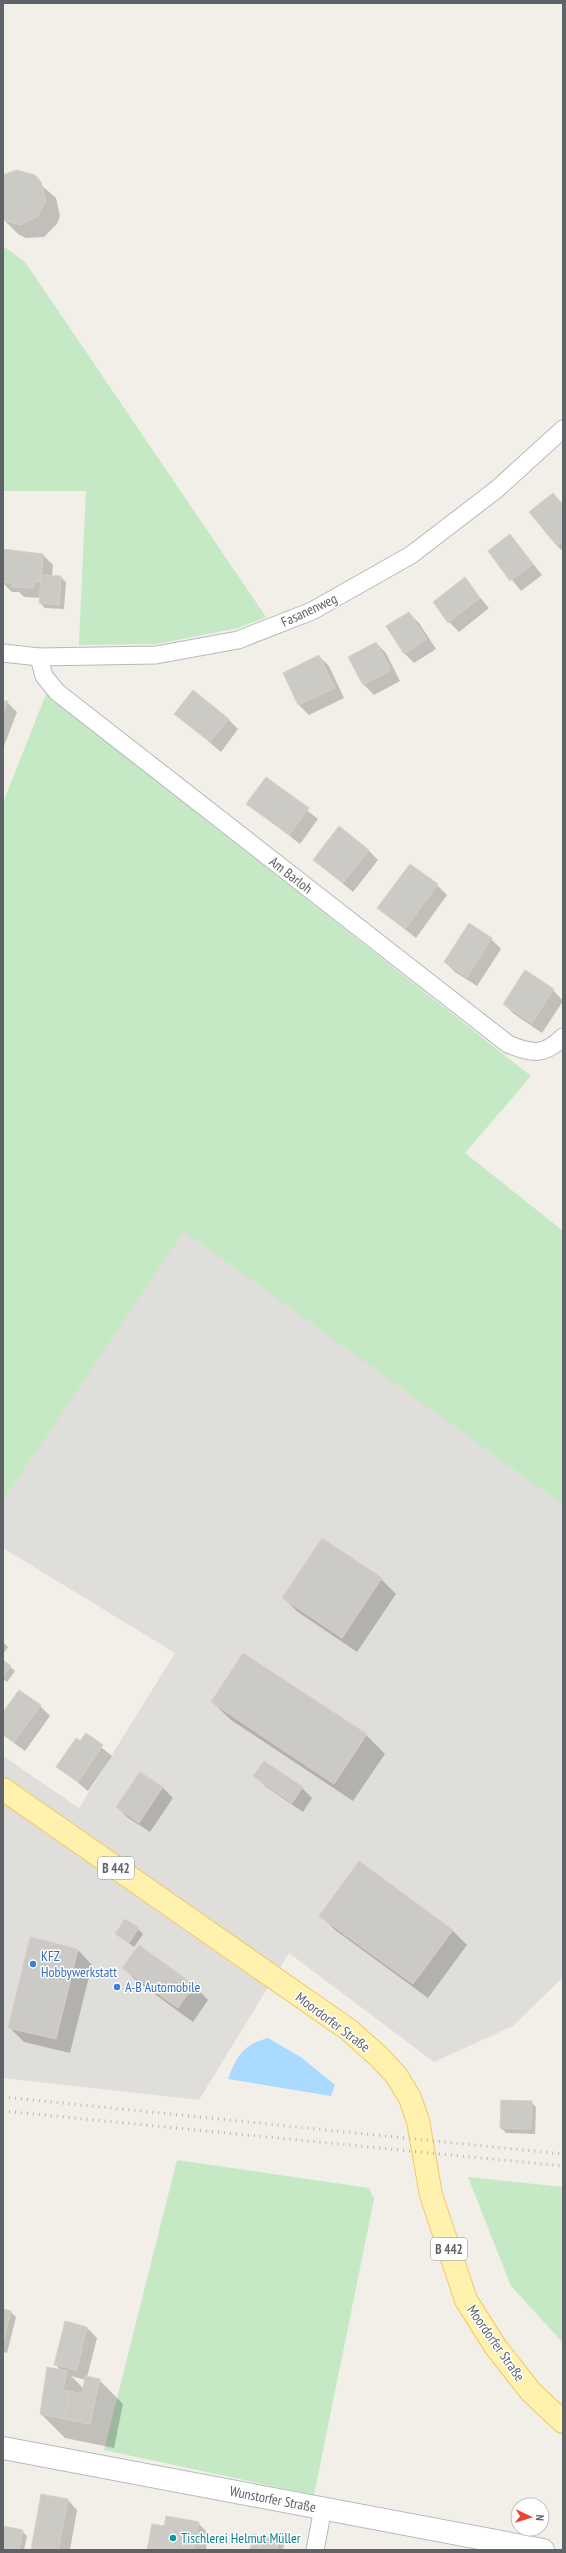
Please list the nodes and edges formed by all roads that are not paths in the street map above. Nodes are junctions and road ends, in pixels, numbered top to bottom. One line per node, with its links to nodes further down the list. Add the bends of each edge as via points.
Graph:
1 (563, 429): 3 (street, Fasanenweg, via 497,489 411,555 312,611 238,640 156,655)
2 (3, 653): 3 (street, Fasanenweg)
3 (39, 657): 4 (street, Am Barloh, via 44,676 57,692 508,1044 527,1052 551,1049)
4 (563, 1037)
5 (3, 1789): 6 (main road, Moordorfer Straße / B 442, via 349,2030 396,2076 410,2098 418,2121 431,2195 466,2300 495,2346 531,2392)
6 (563, 2422)
7 (3, 2448): 8 (street, Wunstorfer Straße)
8 (323, 2508): 9 (street); 10 (street, Wunstorfer Straße)
9 (315, 2550)
10 (543, 2550)

